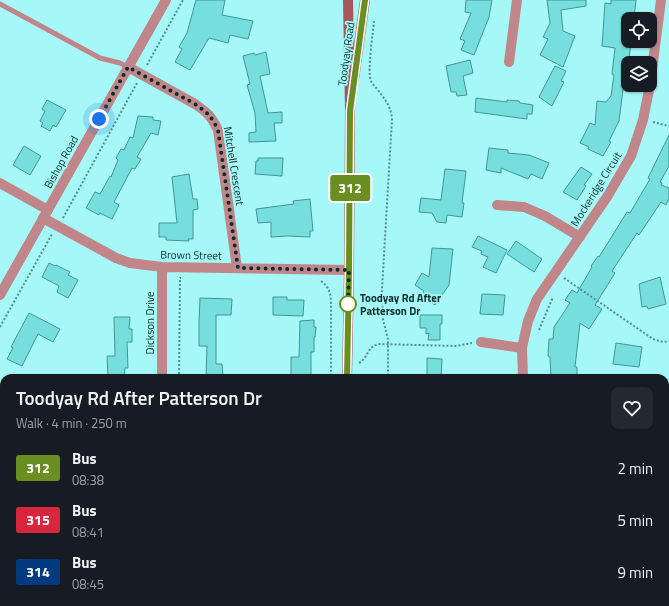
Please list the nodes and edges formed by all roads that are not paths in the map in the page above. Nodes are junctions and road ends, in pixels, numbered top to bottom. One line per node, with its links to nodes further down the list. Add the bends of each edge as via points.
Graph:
1 (166, 0): 8 (street, Bishop Road)
2 (348, 0): 9 (main road, Toodyay Road)
3 (365, 0): 9 (main road, Toodyay Road)
4 (517, 0): 7 (street)
5 (661, 0): 13 (street, Mockeridge Circuit, via 650,85 638,138 623,172)
6 (0, 4): 8 (lane, via 100,58)
7 (509, 62)
8 (128, 67): 12 (street, Bishop Road); 15 (street, Mitchell Crescent, via 200,107 216,124)
9 (350, 111): 16 (main road, Toodyay Road)
10 (0, 183): 12 (street, Brown Street)
11 (497, 205): 13 (street, via 524,207 546,216)
12 (46, 214): 14 (street, Brown Street, via 116,258 130,263); 17 (street, Bishop Road)
13 (580, 237): 19 (street, Mockeridge Circuit, via 537,299 528,321)
14 (162, 267): 15 (street, Brown Street); 20 (street, Dickson Drive)
15 (238, 268): 16 (street, Brown Street)
16 (349, 270): 21 (main road, Toodyay Road)
17 (0, 295)
18 (481, 342): 19 (street)
19 (522, 348): 22 (street, Mockeridge Circuit)
20 (162, 374)
21 (347, 374)
22 (524, 374)

